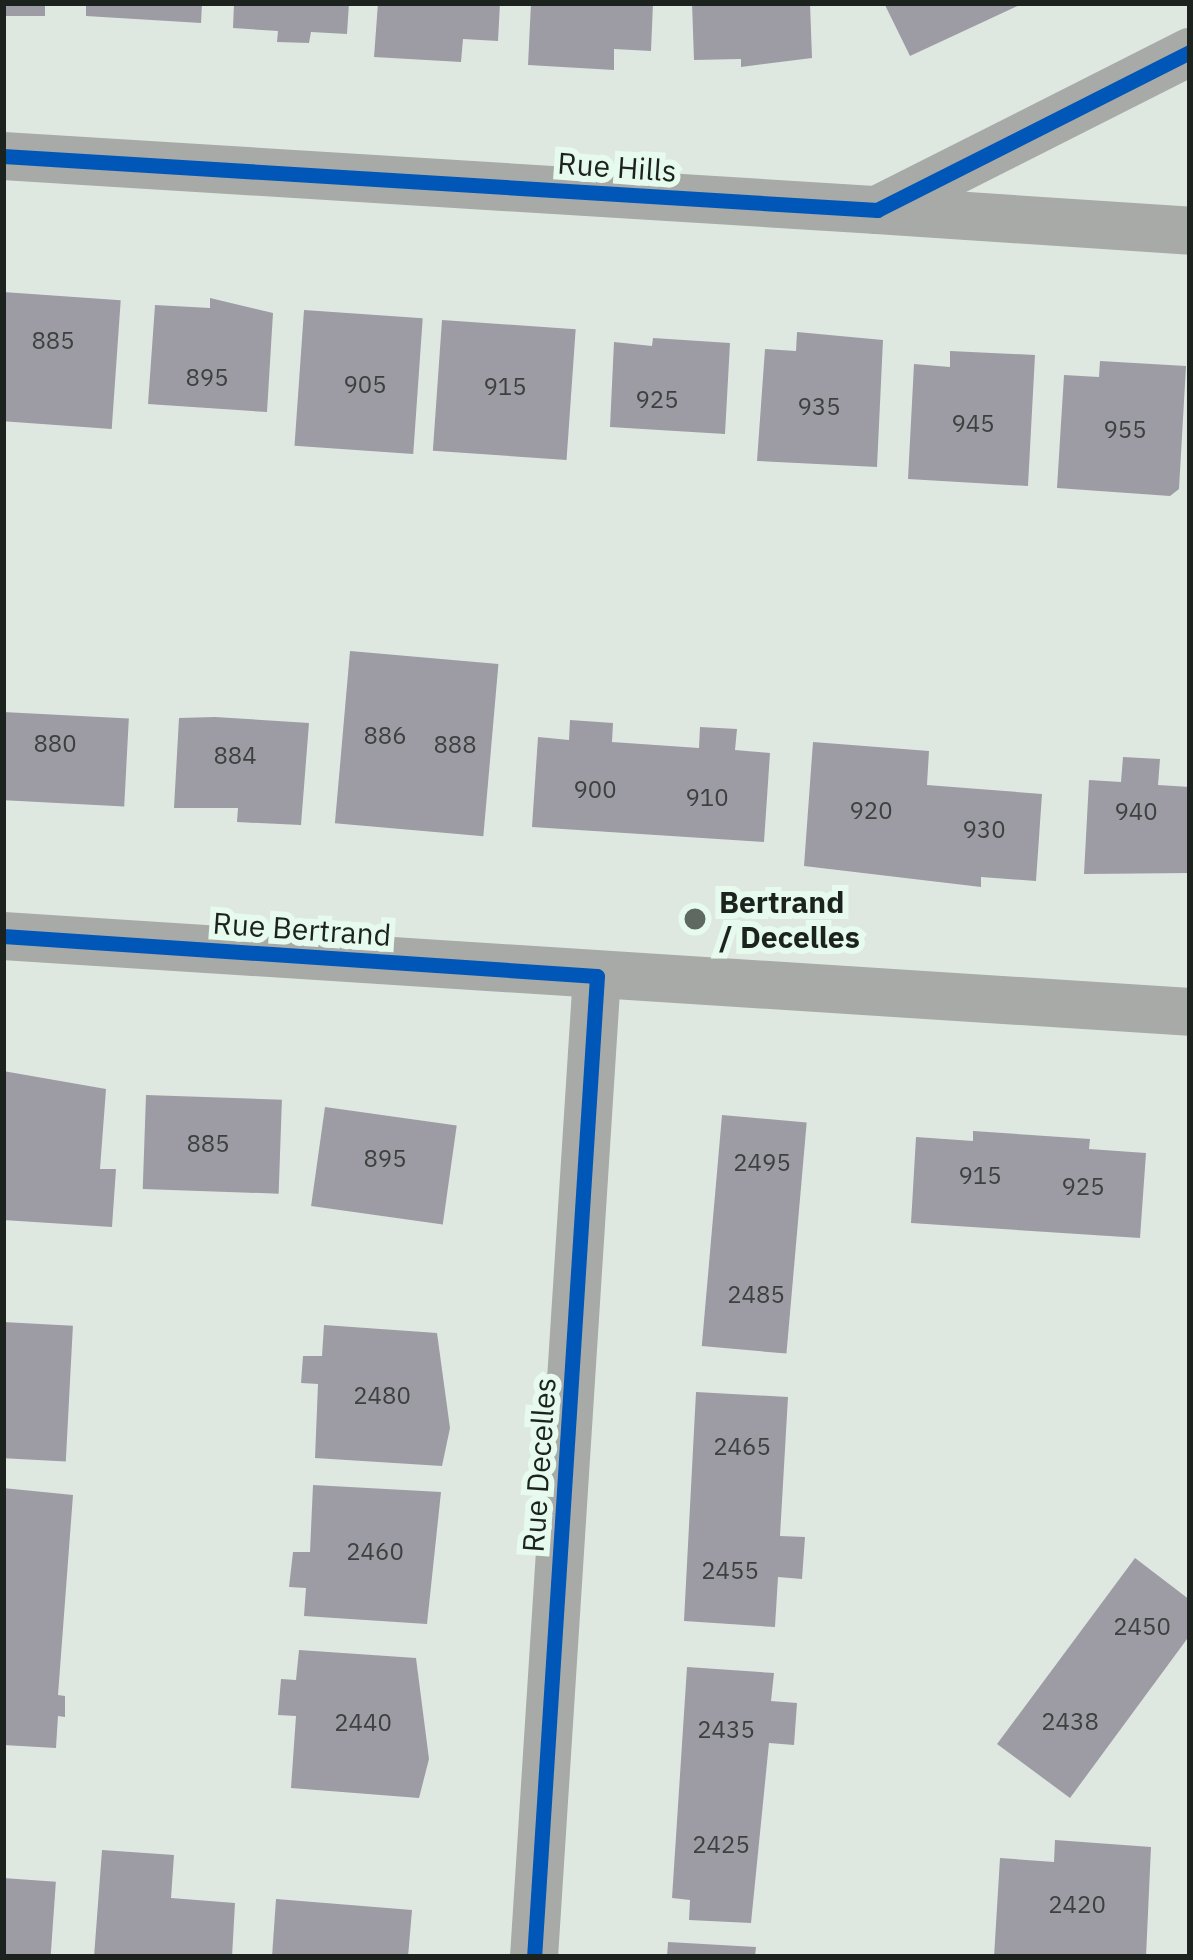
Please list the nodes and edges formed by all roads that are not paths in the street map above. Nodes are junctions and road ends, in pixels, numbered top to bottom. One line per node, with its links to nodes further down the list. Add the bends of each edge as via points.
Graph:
1 (1190, 52): 3 (street)
2 (3, 156): 3 (street, Rue Hills)
3 (877, 210): 4 (street, Rue Hills)
4 (1190, 231)
5 (3, 936): 6 (street, Rue Bertrand)
6 (597, 976): 7 (street, Rue Bertrand); 8 (street, Rue Decelles)
7 (1190, 1012)
8 (535, 1957)

